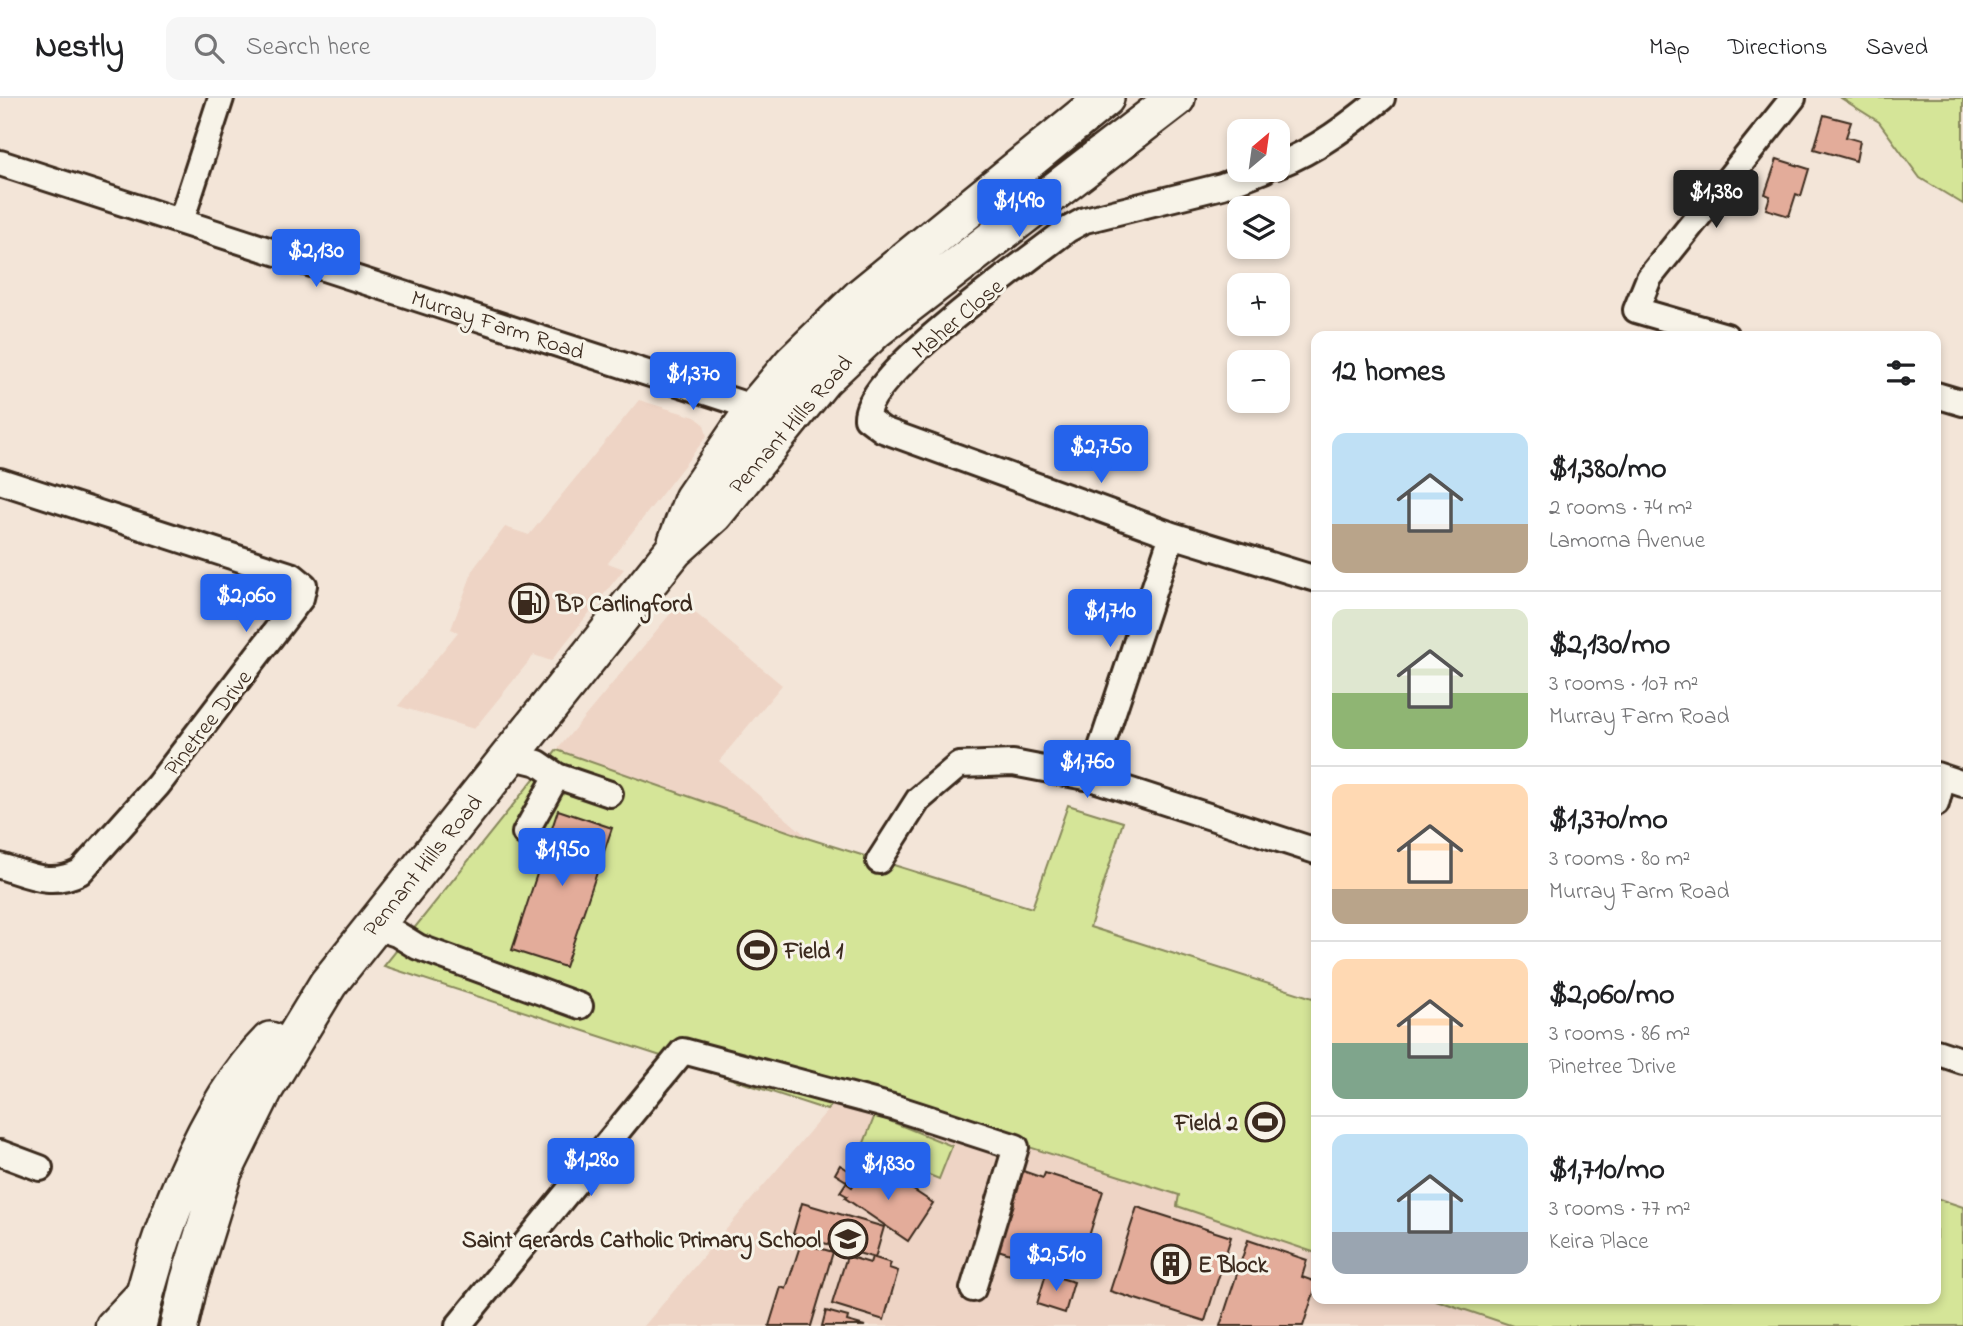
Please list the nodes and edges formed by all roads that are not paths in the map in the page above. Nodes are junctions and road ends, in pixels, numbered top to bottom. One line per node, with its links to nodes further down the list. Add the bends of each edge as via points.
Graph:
1 (221, 98): 9 (street)
2 (1105, 98): 14 (highway, Pennant Hills Road, via 862,296 793,363)
3 (1177, 98): 11 (highway, Pennant Hills Road, via 911,300)
4 (1382, 98): 6 (street, via 1347,127)
5 (1793, 98): 10 (street, via 1649,278 1636,310)
6 (1290, 160)
7 (0, 163): 9 (street, Murray Farm Road)
8 (1232, 182): 16 (street, Maher Close, via 1085,220 1067,230 955,316 905,361 868,408 867,418 883,430)
9 (181, 221): 14 (street, Murray Farm Road)
10 (1709, 331)
11 (823, 379): 14 (highway, via 794,392 777,409); 17 (highway, Pennant Hills Road, via 714,514)
12 (1941, 396): 13 (street)
13 (1963, 403)
14 (755, 408): 17 (highway, Pennant Hills Road, via 694,499)
15 (0, 481): 26 (street, Pinetree Drive, via 293,576 304,585 301,598 158,785 80,872 50,881)
16 (1172, 535): 18 (street); 21 (street)
17 (674, 550): 19 (highway, Pennant Hills Road)
18 (1311, 577)
19 (510, 756): 20 (street, via 538,763); 27 (highway, Pennant Hills Road)
20 (557, 775): 22 (street); 23 (street)
21 (1091, 778): 24 (street); 25 (street, via 1013,762 959,765 918,800)
22 (610, 794)
23 (525, 833)
24 (1311, 849)
25 (879, 861)
26 (0, 866)
27 (373, 926): 28 (highway, Pennant Hills Road); 29 (street)
28 (328, 984): 35 (highway, Pennant Hills Road, via 258,1053 206,1134 157,1246); 38 (highway, Pennant Hills Road, via 264,1089 223,1172)
29 (580, 1006)
30 (1941, 1054): 31 (street)
31 (1963, 1061)
32 (0, 1153): 33 (street)
33 (40, 1168)
34 (973, 1289): 39 (street, via 1016,1147 896,1108 683,1051)
35 (145, 1291): 36 (main road); 37 (highway, Pennant Hills Road)
36 (112, 1326)
37 (137, 1326)
38 (179, 1326)
39 (458, 1326)

